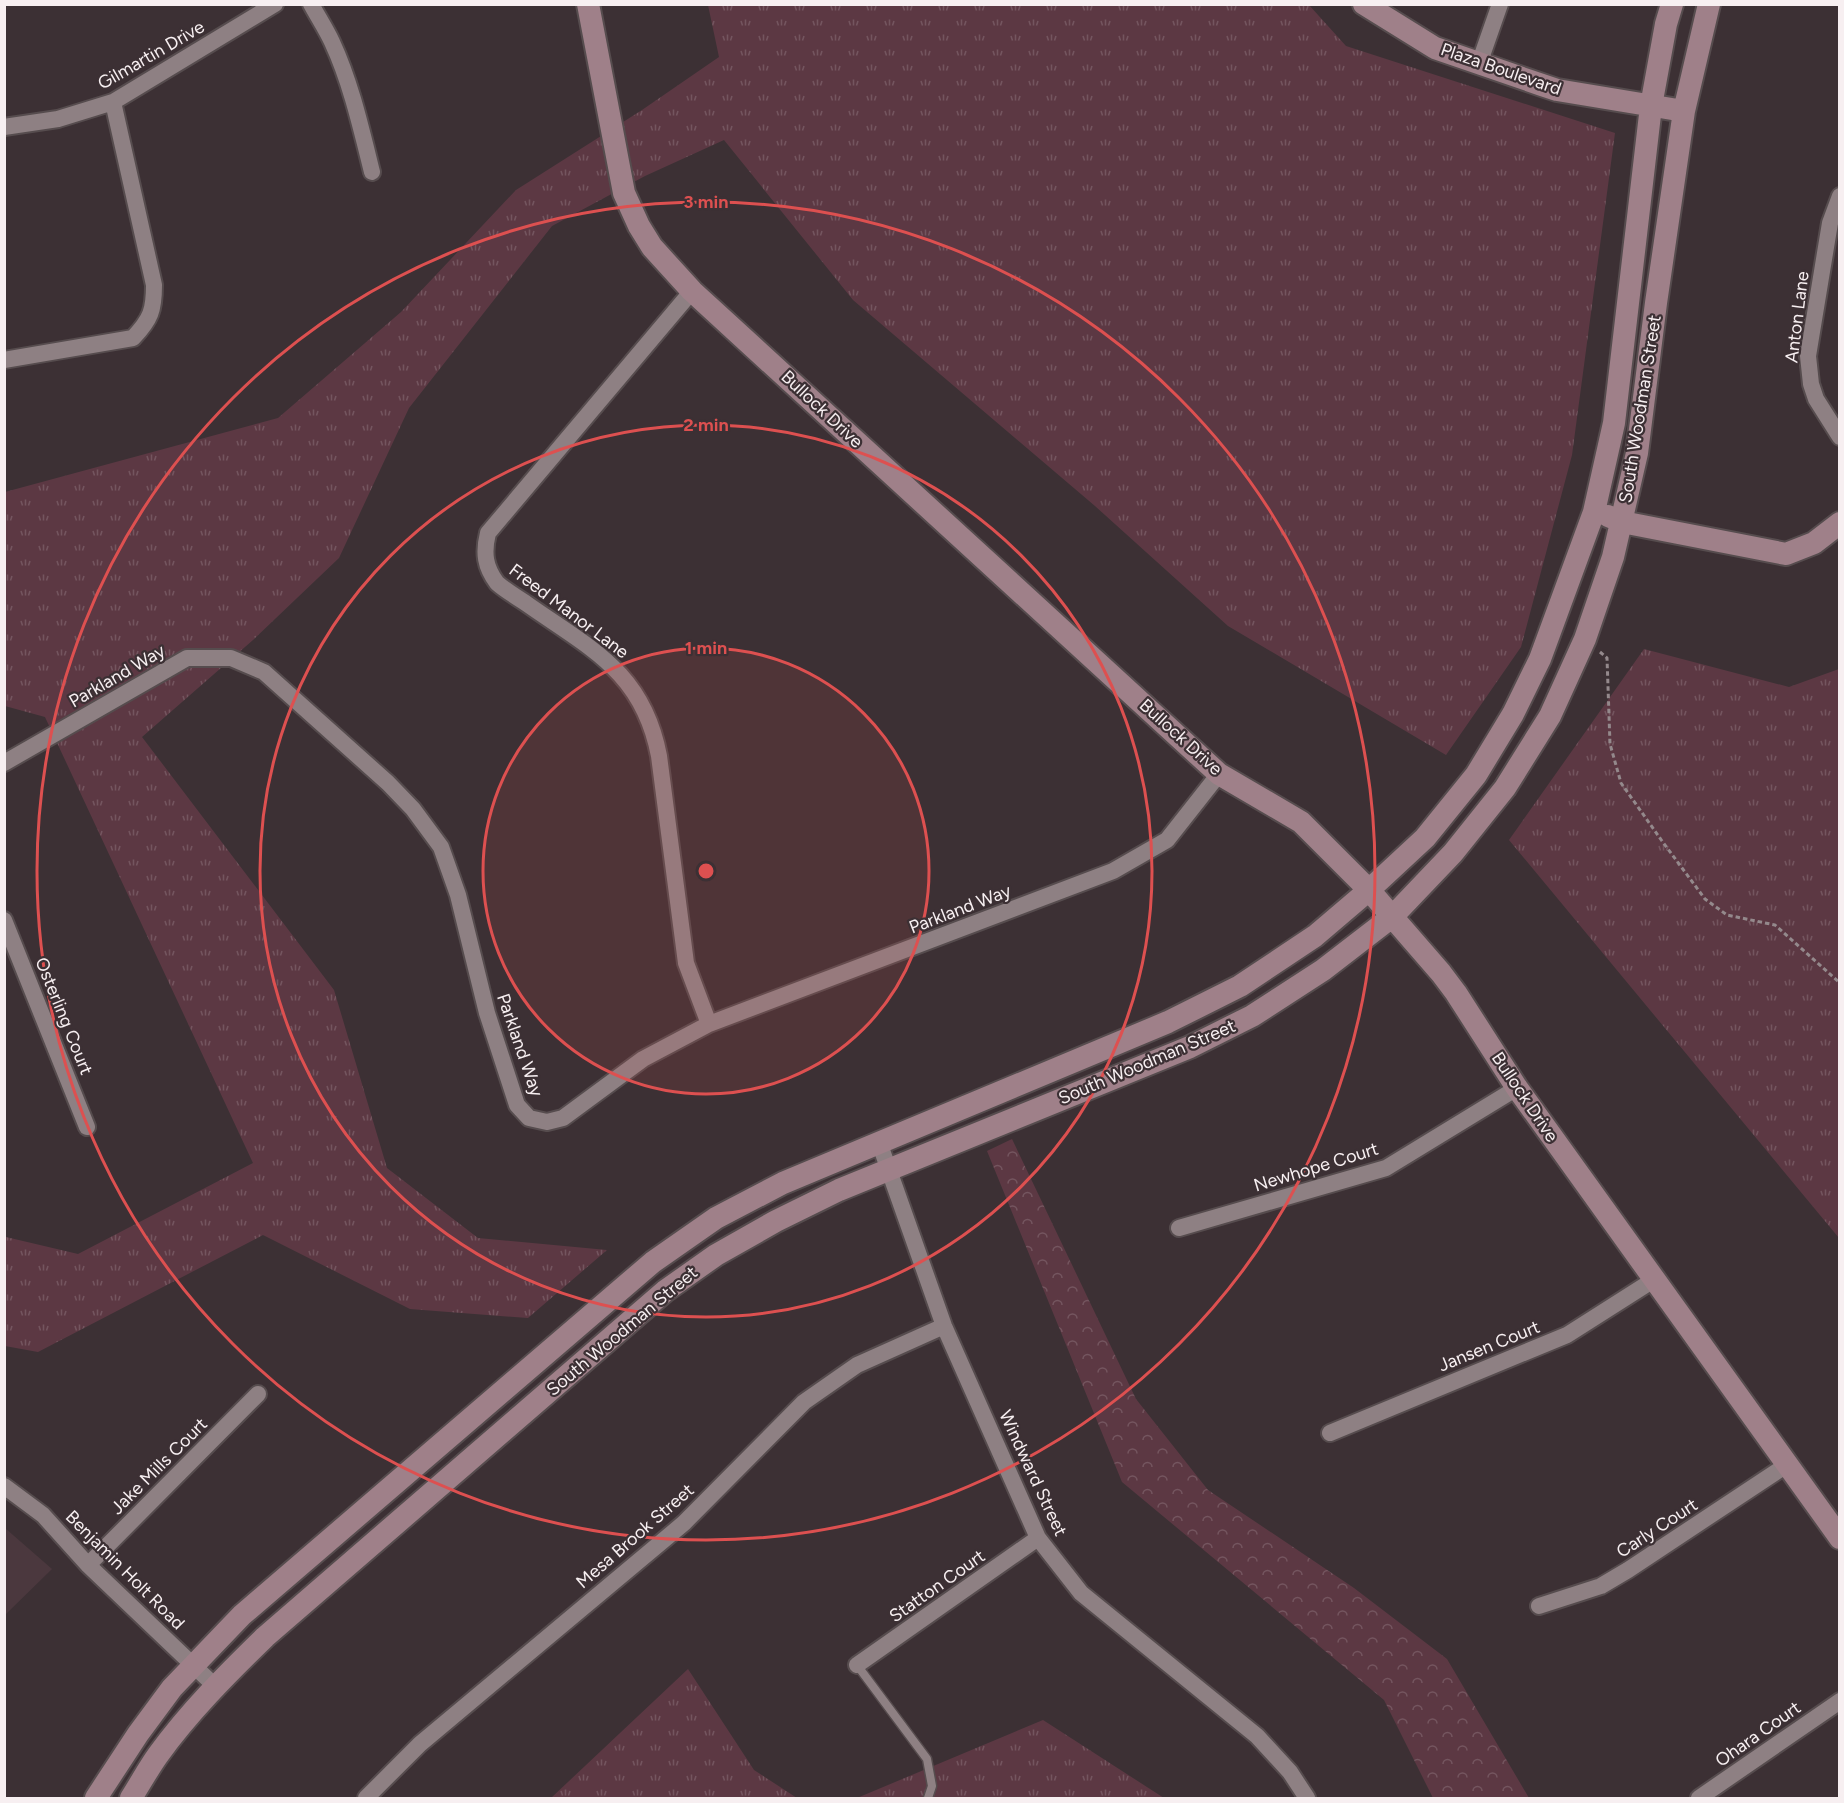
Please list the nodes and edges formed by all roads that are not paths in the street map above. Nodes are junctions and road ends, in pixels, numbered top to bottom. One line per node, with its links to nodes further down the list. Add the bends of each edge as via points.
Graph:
1 (275, 4): 9 (street, Gilmartin Drive)
2 (311, 4): 13 (street, via 341,64)
3 (588, 4): 15 (main road, Bullock Drive, via 624,193 652,247)
4 (1364, 4): 8 (main road, Plaza Boulevard, via 1436,48)
5 (1500, 4): 8 (street)
6 (1672, 4): 10 (main road, South Woodman Street)
7 (1709, 4): 11 (main road, South Woodman Street)
8 (1479, 64): 10 (main road, Plaza Boulevard, via 1557,90)
9 (113, 102): 12 (street, Gilmartin Drive, via 58,119); 16 (street, via 154,285 154,308 134,338)
10 (1650, 105): 11 (main road, Plaza Boulevard); 18 (main road, South Woodman Street, via 1618,394)
11 (1684, 111): 19 (main road, South Woodman Street, via 1637,453)
12 (4, 127)
13 (372, 172)
14 (1839, 196): 17 (street, Anton Lane, via 1830,223 1808,356 1816,399)
15 (692, 291): 22 (main road, Bullock Drive); 26 (street, Freed Manor Lane, via 488,533 484,554 497,583 603,656 644,707 659,756 686,963)
16 (4, 360)
17 (1839, 437)
18 (1594, 512): 19 (main road); 23 (main road, South Woodman Street, via 1540,659 1513,714 1476,775 1425,838)
19 (1622, 522): 20 (main road, via 1786,554 1814,543); 24 (main road, South Woodman Street, via 1585,639 1550,716 1505,788 1453,853)
20 (1839, 523)
21 (4, 763): 26 (street, Parkland Way, via 186,658 231,658 264,672 388,783 441,847 458,896 487,1013 517,1105 529,1118 547,1122 563,1118 643,1059)
22 (1219, 774): 23 (main road, Bullock Drive, via 1301,822); 26 (street, Parkland Way, via 1167,840 1113,872)
23 (1369, 890): 24 (main road, Bullock Drive); 29 (main road, South Woodman Street, via 1315,936 1240,986 1168,1022)
24 (1393, 916): 27 (main road, Bullock Drive, via 1456,993); 30 (main road, South Woodman Street, via 1323,970 1252,1016 1190,1047)
25 (4, 920): 28 (street, Osterling Court)
26 (709, 1024)
27 (1517, 1088): 31 (street, Newhope Court, via 1386,1168); 32 (main road, Bullock Drive)
28 (87, 1127)
29 (879, 1142): 30 (street, Windward Street); 42 (main road, South Woodman Street, via 783,1183 716,1218 653,1262 276,1584)
30 (889, 1170): 33 (street, Windward Street); 44 (main road, South Woodman Street, via 776,1221 716,1255 664,1292 330,1579)
31 (1179, 1228)
32 (1655, 1279): 35 (street, Jansen Court, via 1567,1335); 36 (main road, Bullock Drive)
33 (944, 1326): 38 (street, Windward Street); 48 (street, Mesa Brook Street, via 857,1365 804,1402 684,1522 420,1744)
34 (258, 1394): 40 (street, Jake Mills Court)
35 (1329, 1433)
36 (1788, 1464): 39 (main road, Bullock Drive); 41 (street, Carly Court, via 1601,1586)
37 (4, 1486): 40 (street, Benjamin Holt Road, via 43,1515)
38 (1038, 1538): 43 (street, Statton Court); 50 (street, Windward Street, via 1081,1593 1257,1736 1290,1772)
39 (1839, 1538)
40 (88, 1565): 42 (street, Benjamin Holt Road)
41 (1539, 1606)
42 (193, 1665): 44 (street, Benjamin Holt Road); 46 (main road, South Woodman Street, via 171,1688)
43 (857, 1665): 49 (lane, via 927,1759 932,1786)
44 (215, 1686): 47 (main road, South Woodman Street, via 158,1755)
45 (1839, 1701): 51 (street, Ohara Court)
46 (96, 1798)
47 (131, 1798)
48 (366, 1798)
49 (927, 1798)
50 (1307, 1798)
51 (1699, 1798)

